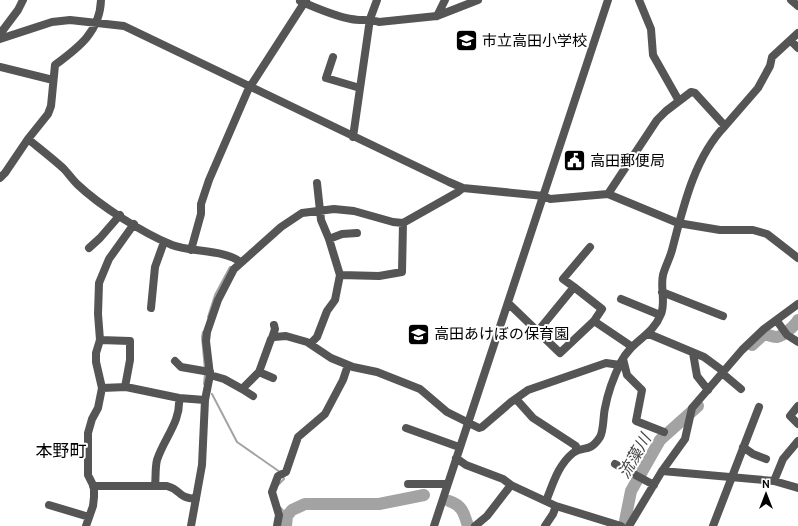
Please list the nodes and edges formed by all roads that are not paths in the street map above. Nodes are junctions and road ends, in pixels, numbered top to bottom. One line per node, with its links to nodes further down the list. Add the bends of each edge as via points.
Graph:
1 (24, 0): 15 (street)
2 (100, 0): 13 (street)
3 (377, 0): 12 (street)
4 (445, 0): 11 (street)
5 (478, 0): 11 (street)
6 (608, 0): 32 (street)
7 (640, 0): 24 (street, via 651,29 653,55)
8 (791, 0): 10 (street)
9 (303, 1): 12 (street, via 338,16); 22 (street)
10 (798, 6)
11 (437, 16): 12 (street, via 379,22)
12 (370, 19): 23 (street)
13 (96, 22): 16 (street, via 52,22); 21 (street, via 91,34 55,65); 22 (street, via 124,26)
14 (798, 33): 17 (street)
15 (0, 34)
16 (0, 39)
17 (790, 41): 18 (street); 25 (street, via 772,57 758,88)
18 (798, 48)
19 (333, 57): 23 (street, via 326,78)
20 (0, 67): 21 (street)
21 (52, 80): 27 (street, via 51,106 48,114)
22 (250, 86): 26 (street); 43 (street, via 201,204 201,214)
23 (360, 88): 26 (street)
24 (679, 101): 25 (street, via 695,92); 31 (street, via 657,120)
25 (724, 126): 36 (street, via 714,136 701,161)
26 (353, 137): 30 (street)
27 (28, 139): 28 (street); 34 (street, via 64,168 78,184)
28 (0, 178)
29 (317, 183): 33 (street)
30 (463, 188): 32 (street); 35 (street)
31 (608, 194): 32 (street, via 550,199); 36 (street)
32 (544, 196): 50 (street)
33 (321, 210): 35 (street, via 354,211); 39 (street, via 321,220); 45 (street, via 295,215)
34 (120, 215): 37 (street); 42 (street)
35 (403, 223): 46 (street, via 402,272 379,276)
36 (678, 223): 44 (street, via 728,230 753,230 767,234); 48 (street, via 663,276)
37 (134, 224): 40 (street); 61 (street, via 109,259 99,282)
38 (357, 233): 39 (street, via 342,234)
39 (329, 239): 46 (street)
40 (164, 242): 43 (street); 52 (street, via 155,267)
41 (590, 247): 47 (street, via 563,279)
42 (89, 248)
43 (191, 250): 45 (street, via 212,252)
44 (798, 258)
45 (240, 262): 71 (street, via 218,300 207,332)
46 (340, 276): 63 (street, via 335,300 327,311 317,337)
47 (574, 287): 55 (street, via 602,309); 58 (street)
48 (662, 292): 53 (street, via 664,306); 54 (street)
49 (621, 299): 53 (street)
50 (508, 303): 58 (street); 84 (street)
51 (798, 304): 56 (street)
52 (151, 308)
53 (660, 315): 59 (street)
54 (723, 316)
55 (594, 321): 58 (street, via 560,353); 64 (street)
56 (777, 321): 62 (street); 70 (street, via 764,329)
57 (274, 325): 60 (street)
58 (538, 331)
59 (649, 334): 64 (street); 65 (street)
60 (272, 338): 63 (street, via 286,336); 69 (street)
61 (100, 340): 73 (street, via 130,341 130,360); 74 (street, via 96,362)
62 (798, 342)
63 (310, 344): 68 (street, via 327,357)
64 (631, 346): 67 (street)
65 (693, 353): 70 (street); 77 (street, via 698,376)
66 (175, 361): 71 (street, via 181,367)
67 (622, 362): 80 (street, via 606,363 528,390); 87 (street, via 627,375 642,390 636,422); 91 (street, via 611,385 601,435 590,448)
68 (348, 365): 84 (street, via 377,372 420,389 447,412); 113 (street, via 326,414 298,437 272,492 279,514)
69 (259, 372): 72 (street); 75 (street)
70 (722, 372): 76 (street); 77 (street)
71 (207, 373): 75 (street); 81 (street)
72 (272, 378)
73 (125, 387): 74 (street); 79 (street)
74 (102, 388): 103 (street, via 98,408 88,433 88,476)
75 (242, 389): 78 (street)
76 (741, 389)
77 (708, 390): 95 (street, via 691,413 685,439)
78 (253, 396)
79 (179, 398): 81 (street); 100 (street, via 180,408 157,462)
80 (516, 399): 84 (street, via 482,427); 91 (street, via 534,418 576,446)
81 (205, 400): 105 (street, via 202,457)
82 (798, 406): 85 (street, via 790,416)
83 (759, 407): 90 (street)
84 (468, 422): 89 (street)
85 (798, 424)
86 (406, 428): 89 (street)
87 (664, 432)
88 (798, 441): 97 (street, via 783,459)
89 (459, 447): 92 (street)
90 (743, 447): 93 (street, via 753,454); 96 (street)
91 (576, 452): 106 (street, via 558,471)
92 (456, 458): 99 (street); 101 (street)
93 (766, 458)
94 (615, 464): 102 (street)
95 (662, 471): 96 (street); 102 (street)
96 (731, 476): 97 (street); 118 (street)
97 (774, 481): 104 (street)
98 (408, 484): 99 (street)
99 (447, 484): 114 (street)
100 (156, 485): 103 (street); 105 (street, via 173,488 182,497)
101 (511, 485): 106 (street); 115 (street, via 487,516)
102 (654, 485): 117 (street)
103 (93, 486): 109 (street, via 93,506)
104 (798, 488)
105 (196, 499): 112 (street)
106 (546, 501): 108 (street)
107 (49, 505): 109 (street)
108 (556, 506): 110 (street); 116 (street)
109 (89, 517): 111 (street)
110 (615, 525)
111 (86, 526)
112 (192, 526)
113 (277, 526)
114 (434, 526)
115 (475, 526)
116 (544, 526)
117 (630, 526)
118 (713, 526)

